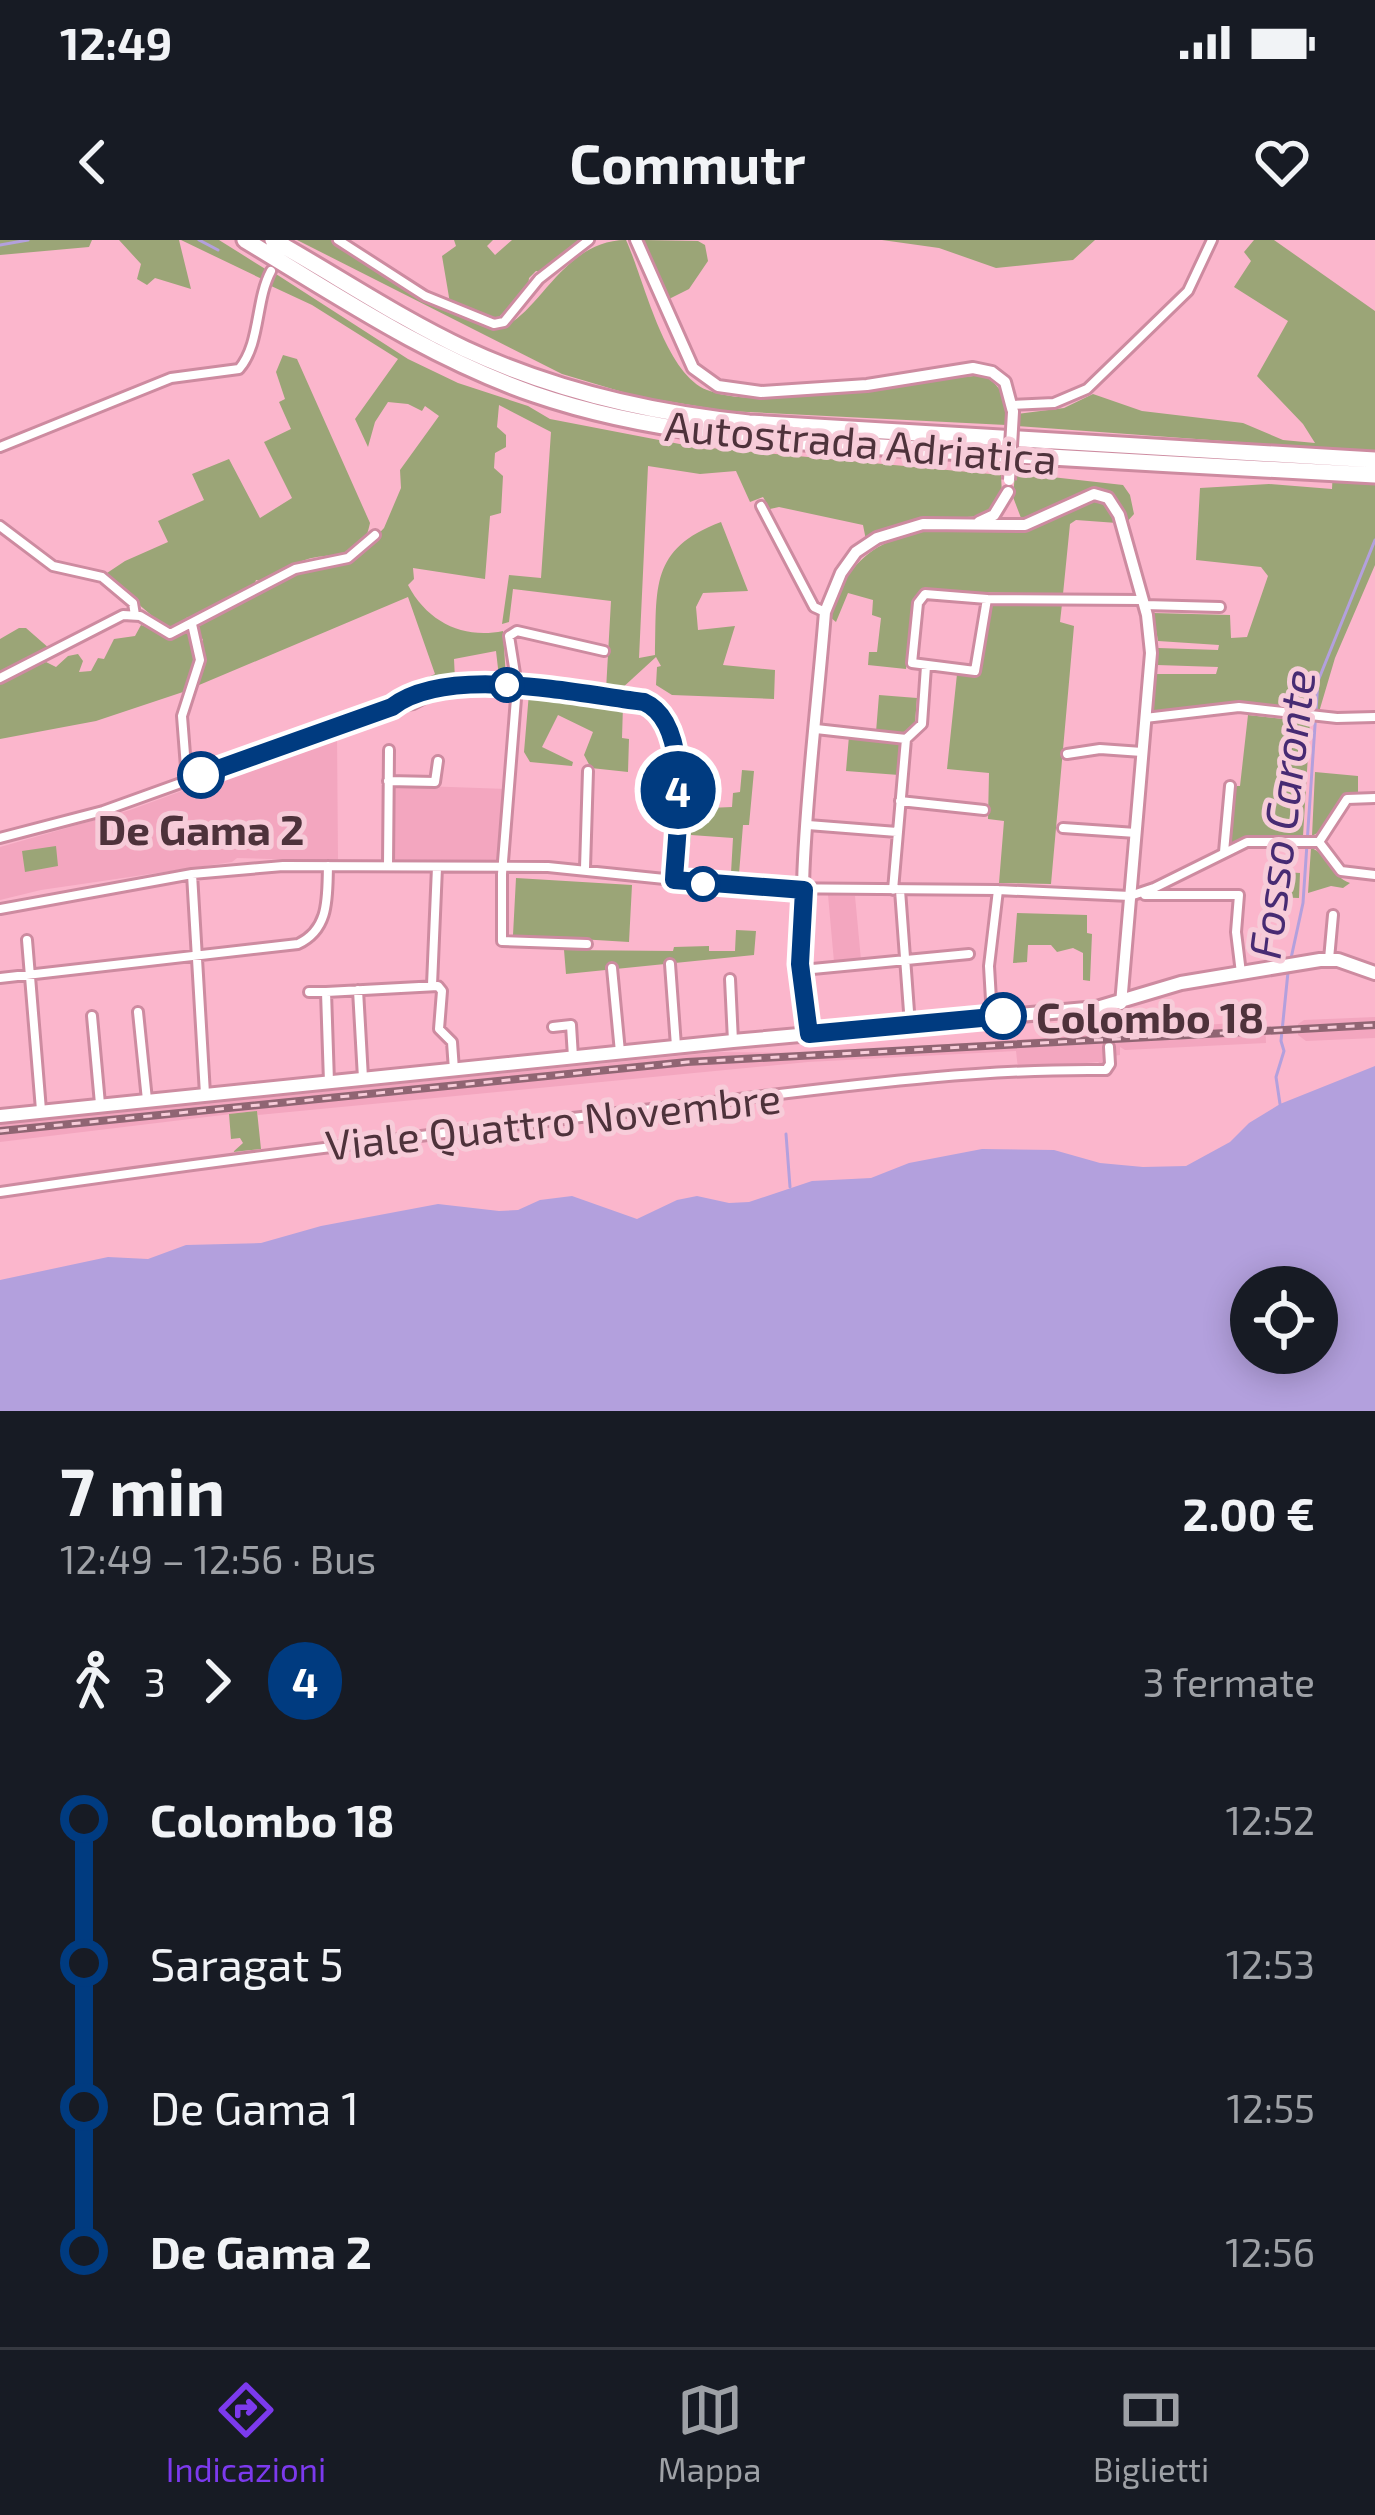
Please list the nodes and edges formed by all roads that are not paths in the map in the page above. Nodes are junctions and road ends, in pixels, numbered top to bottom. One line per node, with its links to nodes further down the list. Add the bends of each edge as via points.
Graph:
1 (245, 240): 11 (highway, Autostrada Adriatica, via 460,364 618,418 751,439)
2 (273, 240): 11 (highway, Autostrada Adriatica, via 467,350 568,388 668,413)
3 (338, 240): 4 (street, via 425,296 494,324)
4 (589, 240)
5 (636, 240): 8 (main road, via 693,368 718,386 761,392 867,385 978,368 1005,382)
6 (1212, 240): 8 (street, via 1188,291 1087,389 1054,404)
7 (272, 271): 9 (street, via 238,369 171,378)
8 (1012, 408): 14 (main road, bridge)
9 (0, 447)
10 (1375, 460): 11 (highway, Autostrada Adriatica)
11 (1327, 465): 12 (highway, Autostrada Adriatica)
12 (1375, 475)
13 (761, 506): 20 (street, via 814,607)
14 (1004, 516): 18 (main road, via 1025,525 1083,497 1108,498); 20 (main road, via 907,527 866,544 841,573)
15 (0, 526): 21 (street, via 53,566 98,574 133,603)
16 (375, 535): 22 (street, via 348,558 296,569)
17 (982, 599): 18 (street); 24 (street, via 975,670); 24 (street, via 919,599 911,661)
18 (1144, 603): 19 (street); 28 (main road, via 1151,653)
19 (1220, 607)
20 (825, 612): 29 (main road)
21 (135, 615): 22 (street, via 170,634); 25 (street)
22 (192, 623): 36 (street, via 200,660 182,716)
23 (604, 651): 26 (street, via 514,631)
24 (926, 666): 30 (street, via 922,724)
25 (0, 678)
26 (517, 686): 36 (street, via 472,682 407,698); 53 (street); 58 (street, via 644,702 662,714 678,777)
27 (1373, 714): 28 (street, via 1239,707)
28 (1145, 718): 32 (main road)
29 (816, 729): 30 (street); 43 (main road)
30 (906, 739): 40 (street)
31 (389, 750): 37 (street)
32 (1142, 752): 33 (street); 46 (main road)
33 (1067, 754)
34 (438, 761): 37 (street, via 435,782)
35 (588, 771): 55 (street)
36 (187, 780): 47 (street)
37 (388, 781): 52 (street)
38 (1229, 786): 49 (street)
39 (1375, 798): 42 (street, via 1347,799)
40 (900, 801): 41 (street); 45 (street)
41 (984, 809)
42 (1334, 819): 48 (street); 50 (street)
43 (808, 825): 45 (street); 59 (main road)
44 (1063, 829): 46 (street)
45 (897, 832): 60 (street)
46 (1136, 833): 62 (main road)
47 (0, 838)
48 (1311, 841): 49 (street, via 1252,841); 50 (street)
49 (1224, 854): 62 (street)
50 (1331, 856): 57 (street, via 1348,874)
51 (328, 866): 52 (street); 56 (street); 68 (street, via 323,919 308,940)
52 (388, 866): 54 (street)
53 (503, 866): 54 (street); 55 (street); 66 (street, via 502,941)
54 (437, 867): 79 (street)
55 (585, 868): 58 (street)
56 (192, 874): 63 (street); 68 (street)
57 (1375, 874)
58 (674, 880): 59 (street)
59 (804, 890): 60 (street); 73 (main road)
60 (896, 890): 61 (street); 70 (street)
61 (998, 890): 62 (street); 87 (street)
62 (1135, 895): 74 (street, via 1238,895); 83 (main road)
63 (0, 909)
64 (1333, 915): 69 (street)
65 (26, 940): 76 (street)
66 (587, 944)
67 (969, 953): 70 (street)
68 (197, 956): 76 (street); 99 (street)
69 (1329, 959): 74 (main road); 75 (main road)
70 (905, 960): 73 (street); 88 (street)
71 (670, 964): 92 (street)
72 (612, 968): 94 (street)
73 (800, 970): 90 (main road)
74 (1241, 973): 83 (main road)
75 (1375, 973)
76 (29, 974): 77 (street); 102 (street)
77 (0, 978)
78 (730, 980): 91 (street)
79 (436, 986): 80 (street); 96 (street, via 439,1029 452,1042)
80 (358, 990): 82 (street); 97 (street)
81 (309, 992): 82 (street)
82 (326, 992): 98 (street)
83 (1121, 1004): 84 (main road); 84 (street, via 1108,1030)
84 (1101, 1007): 87 (main road)
85 (138, 1012): 100 (street)
86 (92, 1016): 101 (street)
87 (992, 1017): 88 (main road)
88 (910, 1025): 90 (main road)
89 (553, 1027): 95 (street, via 571,1025)
90 (809, 1034): 91 (main road)
91 (733, 1041): 92 (main road)
92 (676, 1046): 94 (main road)
93 (1109, 1046): 104 (street, Viale Quattro Novembre, via 1108,1068 765,1096 310,1147)
94 (620, 1052): 95 (main road)
95 (573, 1057): 96 (main road)
96 (454, 1070): 97 (main road)
97 (363, 1079): 98 (main road)
98 (329, 1082): 99 (main road)
99 (205, 1095): 100 (main road)
100 (147, 1101): 101 (main road)
101 (100, 1106): 102 (main road)
102 (41, 1112): 103 (main road)
103 (0, 1116)
104 (0, 1192)

